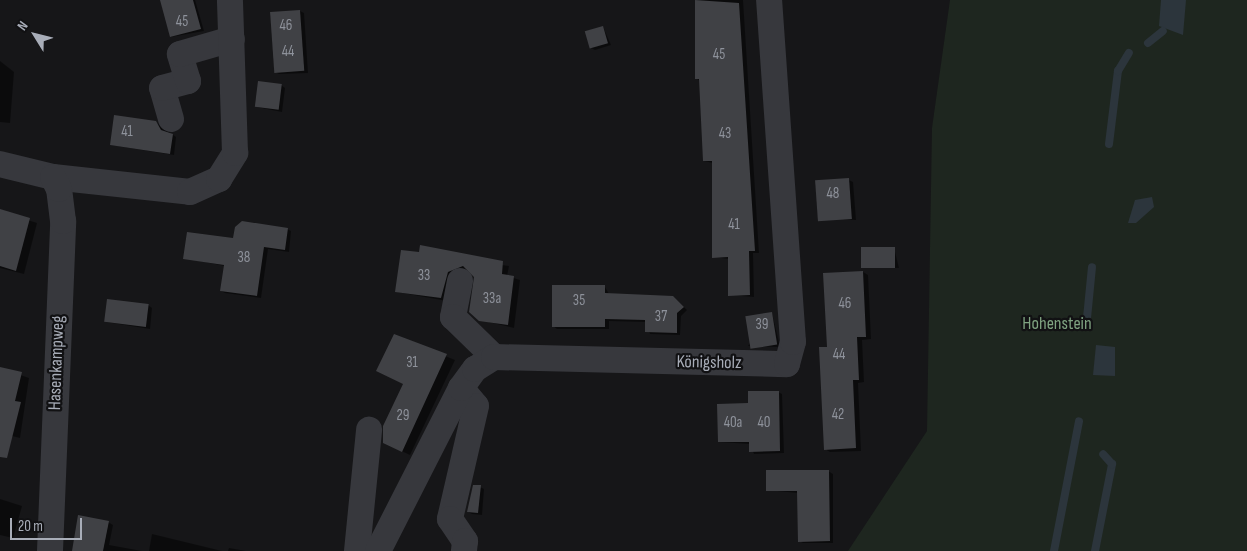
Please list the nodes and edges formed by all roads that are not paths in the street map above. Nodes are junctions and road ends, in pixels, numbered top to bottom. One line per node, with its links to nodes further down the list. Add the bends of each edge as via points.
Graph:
1 (230, 0): 3 (street)
2 (769, 0): 8 (street, Königsholz, via 793,342 788,364)
3 (232, 39): 4 (street, via 180,54 188,80 162,88); 6 (street, via 235,153 218,179 190,192)
4 (171, 119)
5 (0, 164): 6 (street)
6 (53, 177): 11 (street, Hasenkampweg, via 59,189 63,220)
7 (460, 281): 8 (street, via 453,318)
8 (494, 357): 9 (street, via 475,369)
9 (461, 388): 13 (street); 14 (street, via 476,406 450,519 465,541)
10 (369, 430): 12 (street)
11 (50, 551)
12 (358, 551)
13 (378, 551)
14 (464, 551)

